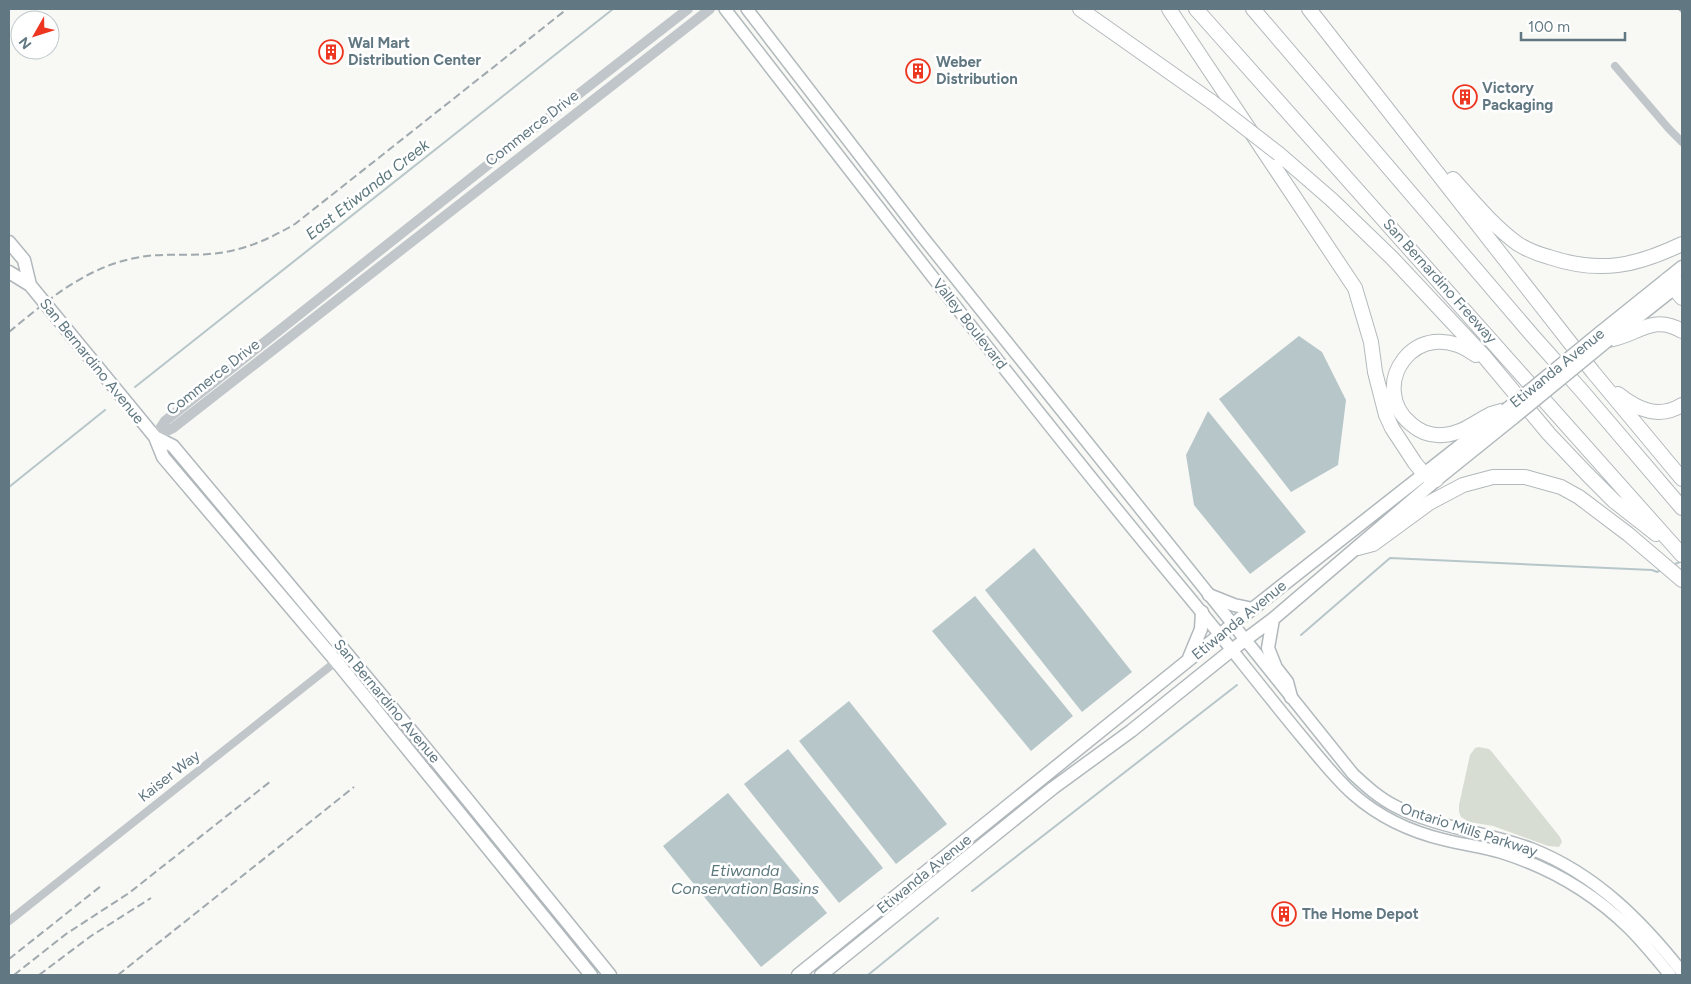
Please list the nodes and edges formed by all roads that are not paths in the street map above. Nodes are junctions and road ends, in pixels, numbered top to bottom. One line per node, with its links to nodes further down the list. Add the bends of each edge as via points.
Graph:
1 (688, 9): 10 (street, Commerce Drive)
2 (710, 9): 15 (street, Commerce Drive)
3 (725, 9): 37 (main road, Valley Boulevard, via 917,257)
4 (746, 9): 35 (main road, Valley Boulevard, via 920,235)
5 (1080, 9): 25 (highway, bridge, via 1212,102 1279,154 1392,258)
6 (1169, 9): 29 (highway, via 1355,288 1371,342 1386,415 1411,458)
7 (1196, 9): 33 (highway, San Bernardino Freeway)
8 (1253, 9): 31 (highway)
9 (1309, 10): 14 (highway)
10 (681, 12): 12 (street, Commerce Drive)
11 (1615, 66): 13 (street)
12 (562, 108): 15 (street, via 552,124 516,151); 28 (street, Commerce Drive, via 166,421)
13 (1682, 142)
14 (1417, 146): 17 (highway, via 1431,156 1496,226 1532,251 1580,265 1615,266 1646,260); 24 (highway)
15 (514, 161): 28 (street, Commerce Drive, via 174,428)
16 (9, 242): 20 (main road, San Bernardino Avenue, via 24,260)
17 (1682, 244)
18 (1682, 267): 21 (main road, Etiwanda Avenue)
19 (9, 272): 20 (main road, San Bernardino Avenue)
20 (30, 285): 28 (main road, San Bernardino Avenue)
21 (1676, 287): 23 (main road, Etiwanda Avenue)
22 (1682, 331): 23 (highway, via 1669,325 1655,324 1619,338)
23 (1604, 336): 27 (main road, Etiwanda Avenue, bridge)
24 (1586, 362): 26 (highway, via 1637,408 1657,412); 30 (highway)
25 (1502, 379): 27 (highway, via 1467,349 1432,341 1418,346 1405,357 1397,372 1394,391 1406,420 1420,431 1433,435 1450,435 1492,414); 33 (highway, via 1614,501)
26 (1682, 406)
27 (1510, 414): 29 (main road, Etiwanda Avenue)
28 (154, 437): 43 (main road, San Bernardino Avenue, via 173,446); 44 (main road, San Bernardino Avenue, via 162,456)
29 (1430, 477): 32 (main road, Etiwanda Avenue); 36 (main road, Etiwanda Avenue)
30 (1682, 479)
31 (1682, 508)
32 (1358, 548): 34 (highway, via 1373,544 1429,502 1463,485 1493,477 1525,477 1561,487 1579,497); 38 (main road, Etiwanda Avenue)
33 (1682, 555)
34 (1678, 577)
35 (1209, 595): 36 (main road); 39 (main road, Valley Boulevard)
36 (1253, 609): 39 (main road, Etiwanda Avenue)
37 (1202, 612): 40 (main road, Valley Boulevard); 45 (main road, via 1201,629)
38 (1273, 619): 41 (main road, Etiwanda Avenue); 46 (main road, via 1268,648 1276,668 1287,682)
39 (1232, 625): 40 (main road, Etiwanda Avenue); 41 (main road, Ontario Mills Parkway)
40 (1221, 635): 42 (main road, Ontario Mills Parkway); 45 (main road, Etiwanda Avenue)
41 (1244, 640): 42 (main road, Etiwanda Avenue); 46 (main road, Ontario Mills Parkway)
42 (1233, 649): 47 (main road, Ontario Mills Parkway); 54 (main road, Etiwanda Avenue, via 1053,788)
43 (347, 653): 44 (street, Kaiser Way); 52 (main road, San Bernardino Avenue)
44 (336, 661): 49 (street, Kaiser Way); 51 (main road, San Bernardino Avenue)
45 (1188, 661): 53 (main road, Etiwanda Avenue)
46 (1291, 697): 48 (main road, Ontario Mills Parkway)
47 (1293, 726): 48 (main road, via 1304,730 1330,760); 55 (main road, Ontario Mills Parkway, via 1340,782 1379,814 1403,827 1443,840 1495,850 1557,875 1621,920)
48 (1340, 760): 50 (main road, Ontario Mills Parkway, via 1368,788 1401,809 1531,849 1586,878 1627,909)
49 (9, 921)
50 (1682, 972)
51 (590, 975)
52 (610, 975)
53 (798, 975)
54 (821, 975)
55 (1670, 975)

